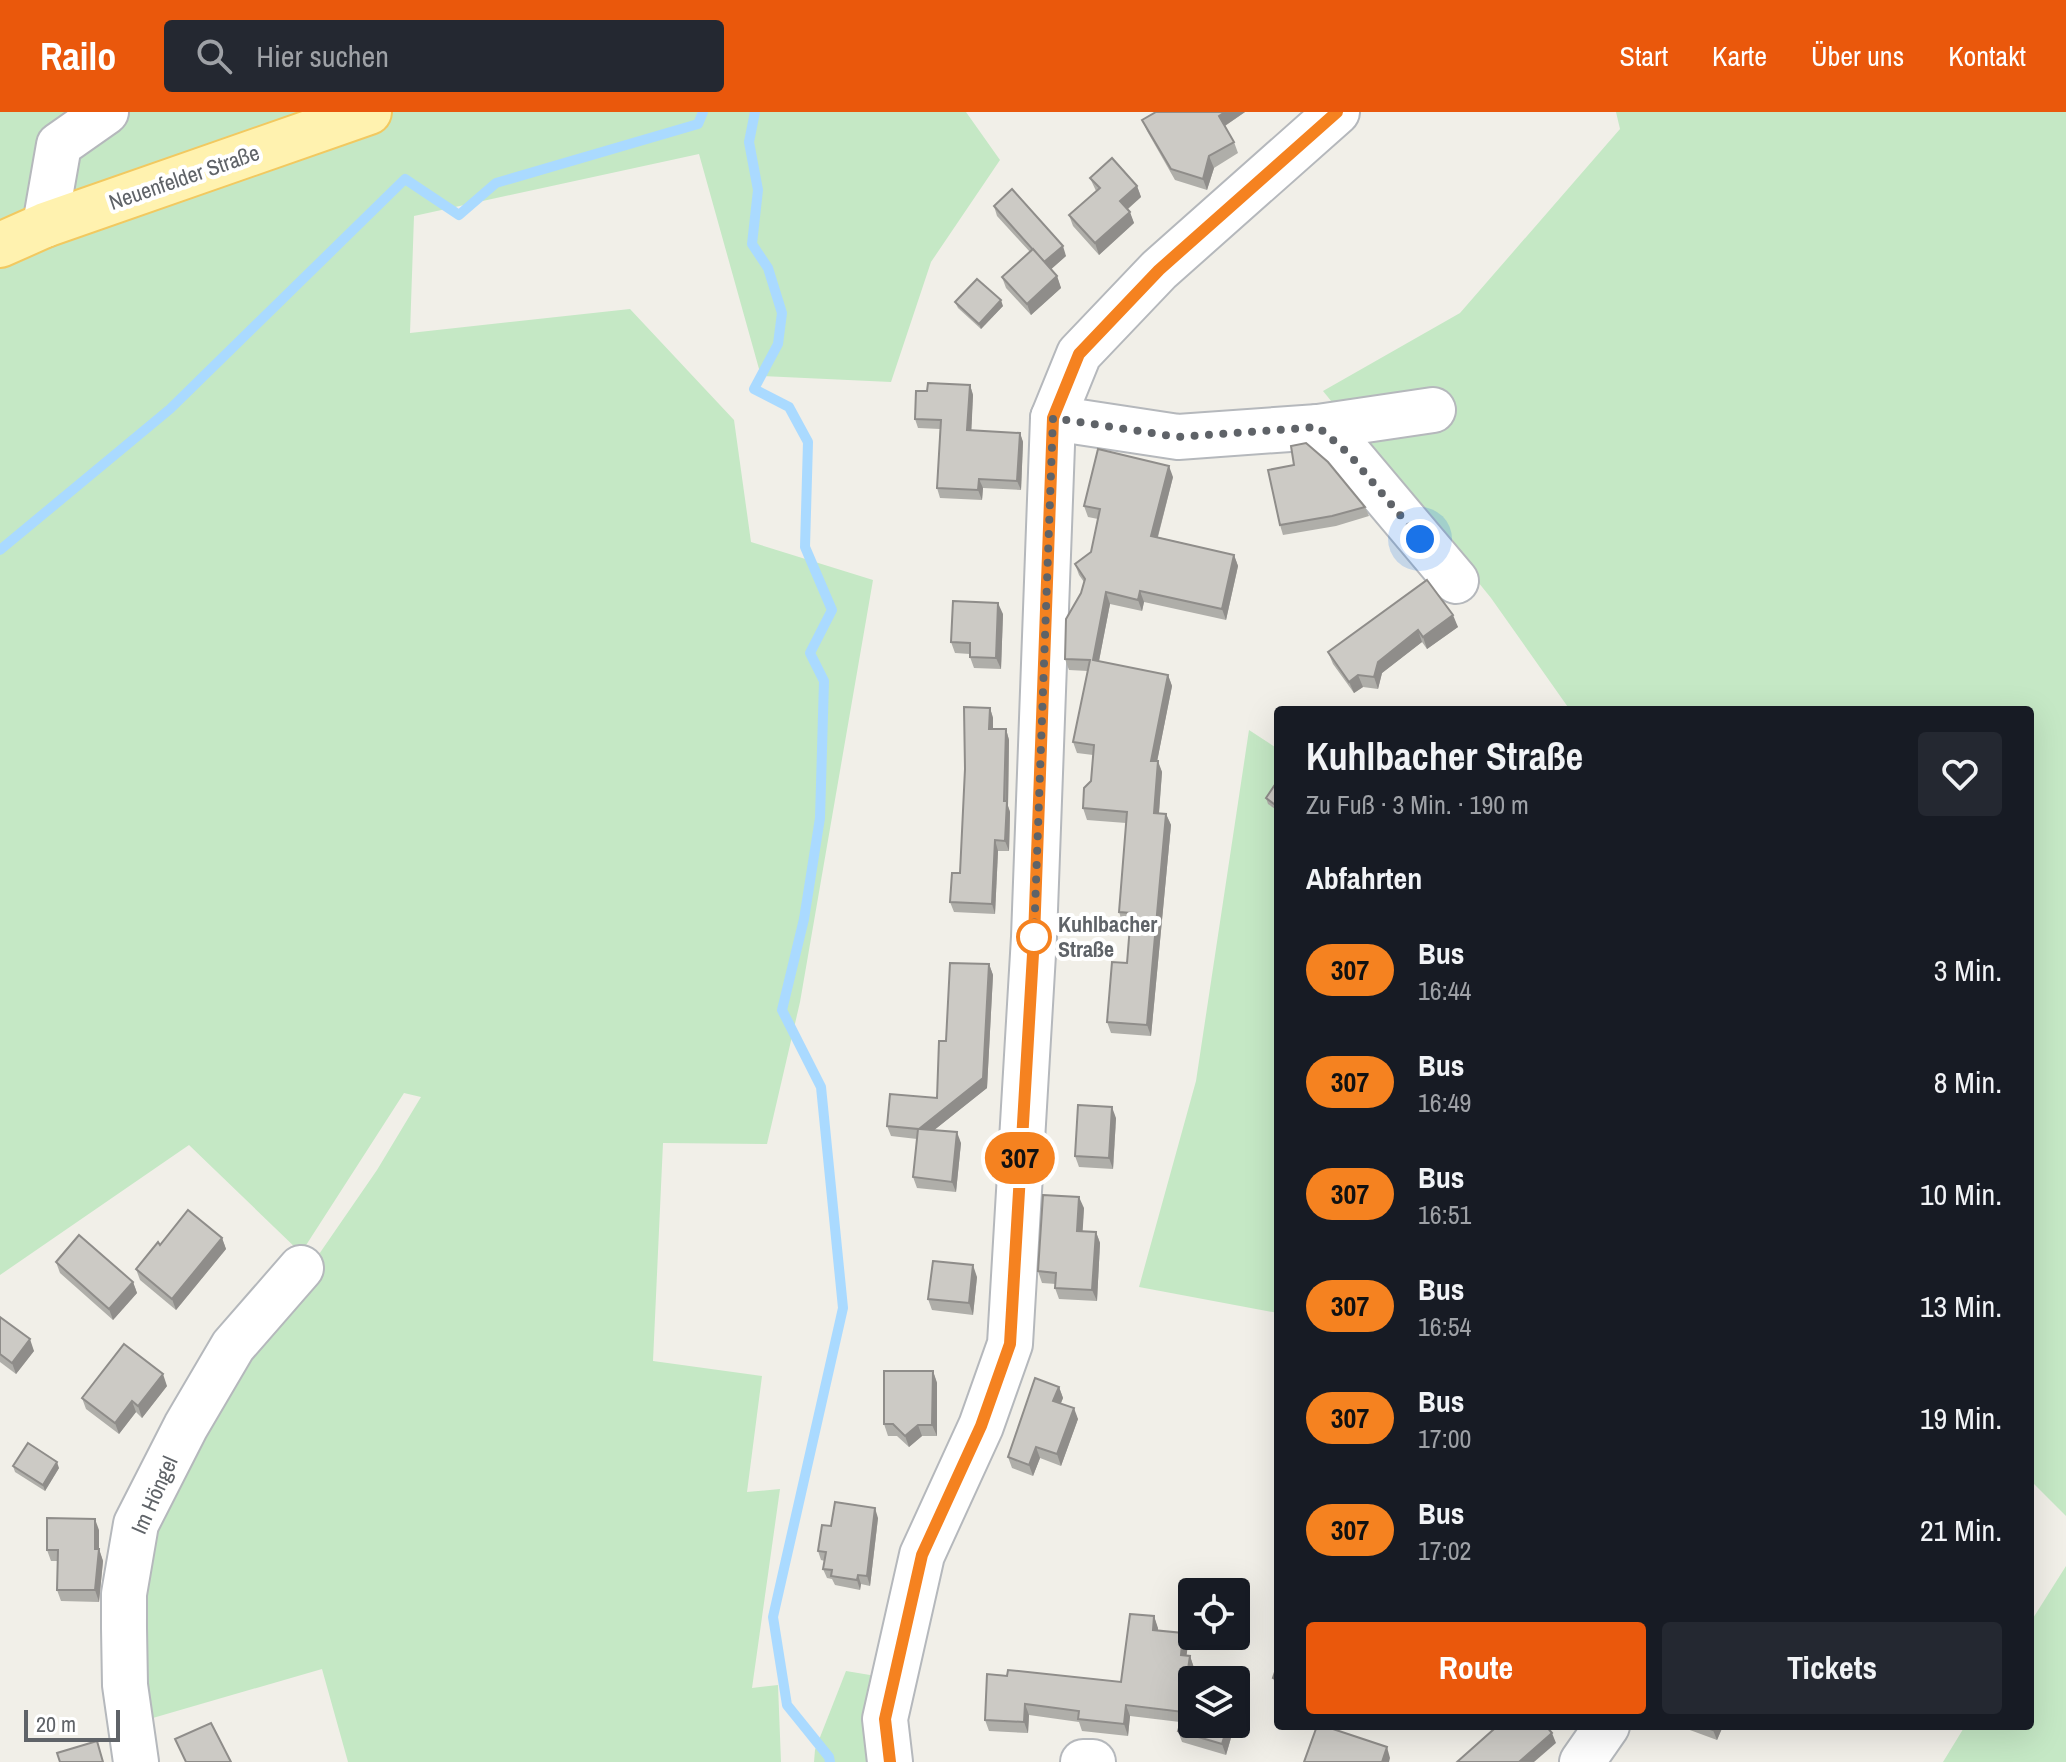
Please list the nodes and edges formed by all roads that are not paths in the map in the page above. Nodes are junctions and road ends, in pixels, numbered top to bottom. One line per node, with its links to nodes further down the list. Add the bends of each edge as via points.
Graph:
1 (106, 112): 4 (street, via 59,145)
2 (369, 112): 4 (main road, Neuenfelder Straße)
3 (1337, 112): 7 (street, via 1159,270 1079,354)
4 (45, 225): 5 (main road, Neuenfelder Straße)
5 (0, 245)
6 (1433, 410): 8 (street)
7 (1053, 418): 8 (street, via 1178,437); 13 (street, via 1034,937 1010,1344 981,1426 922,1555 885,1719)
8 (1318, 427): 9 (street, via 1349,454)
9 (1456, 581)
10 (301, 1268): 12 (street, Im Höngel, via 233,1346 136,1524 124,1594 125,1685)
11 (1604, 1730): 16 (street)
12 (136, 1762)
13 (890, 1762)
14 (1083, 1762): 15 (street)
15 (1093, 1762)
16 (1582, 1762)

